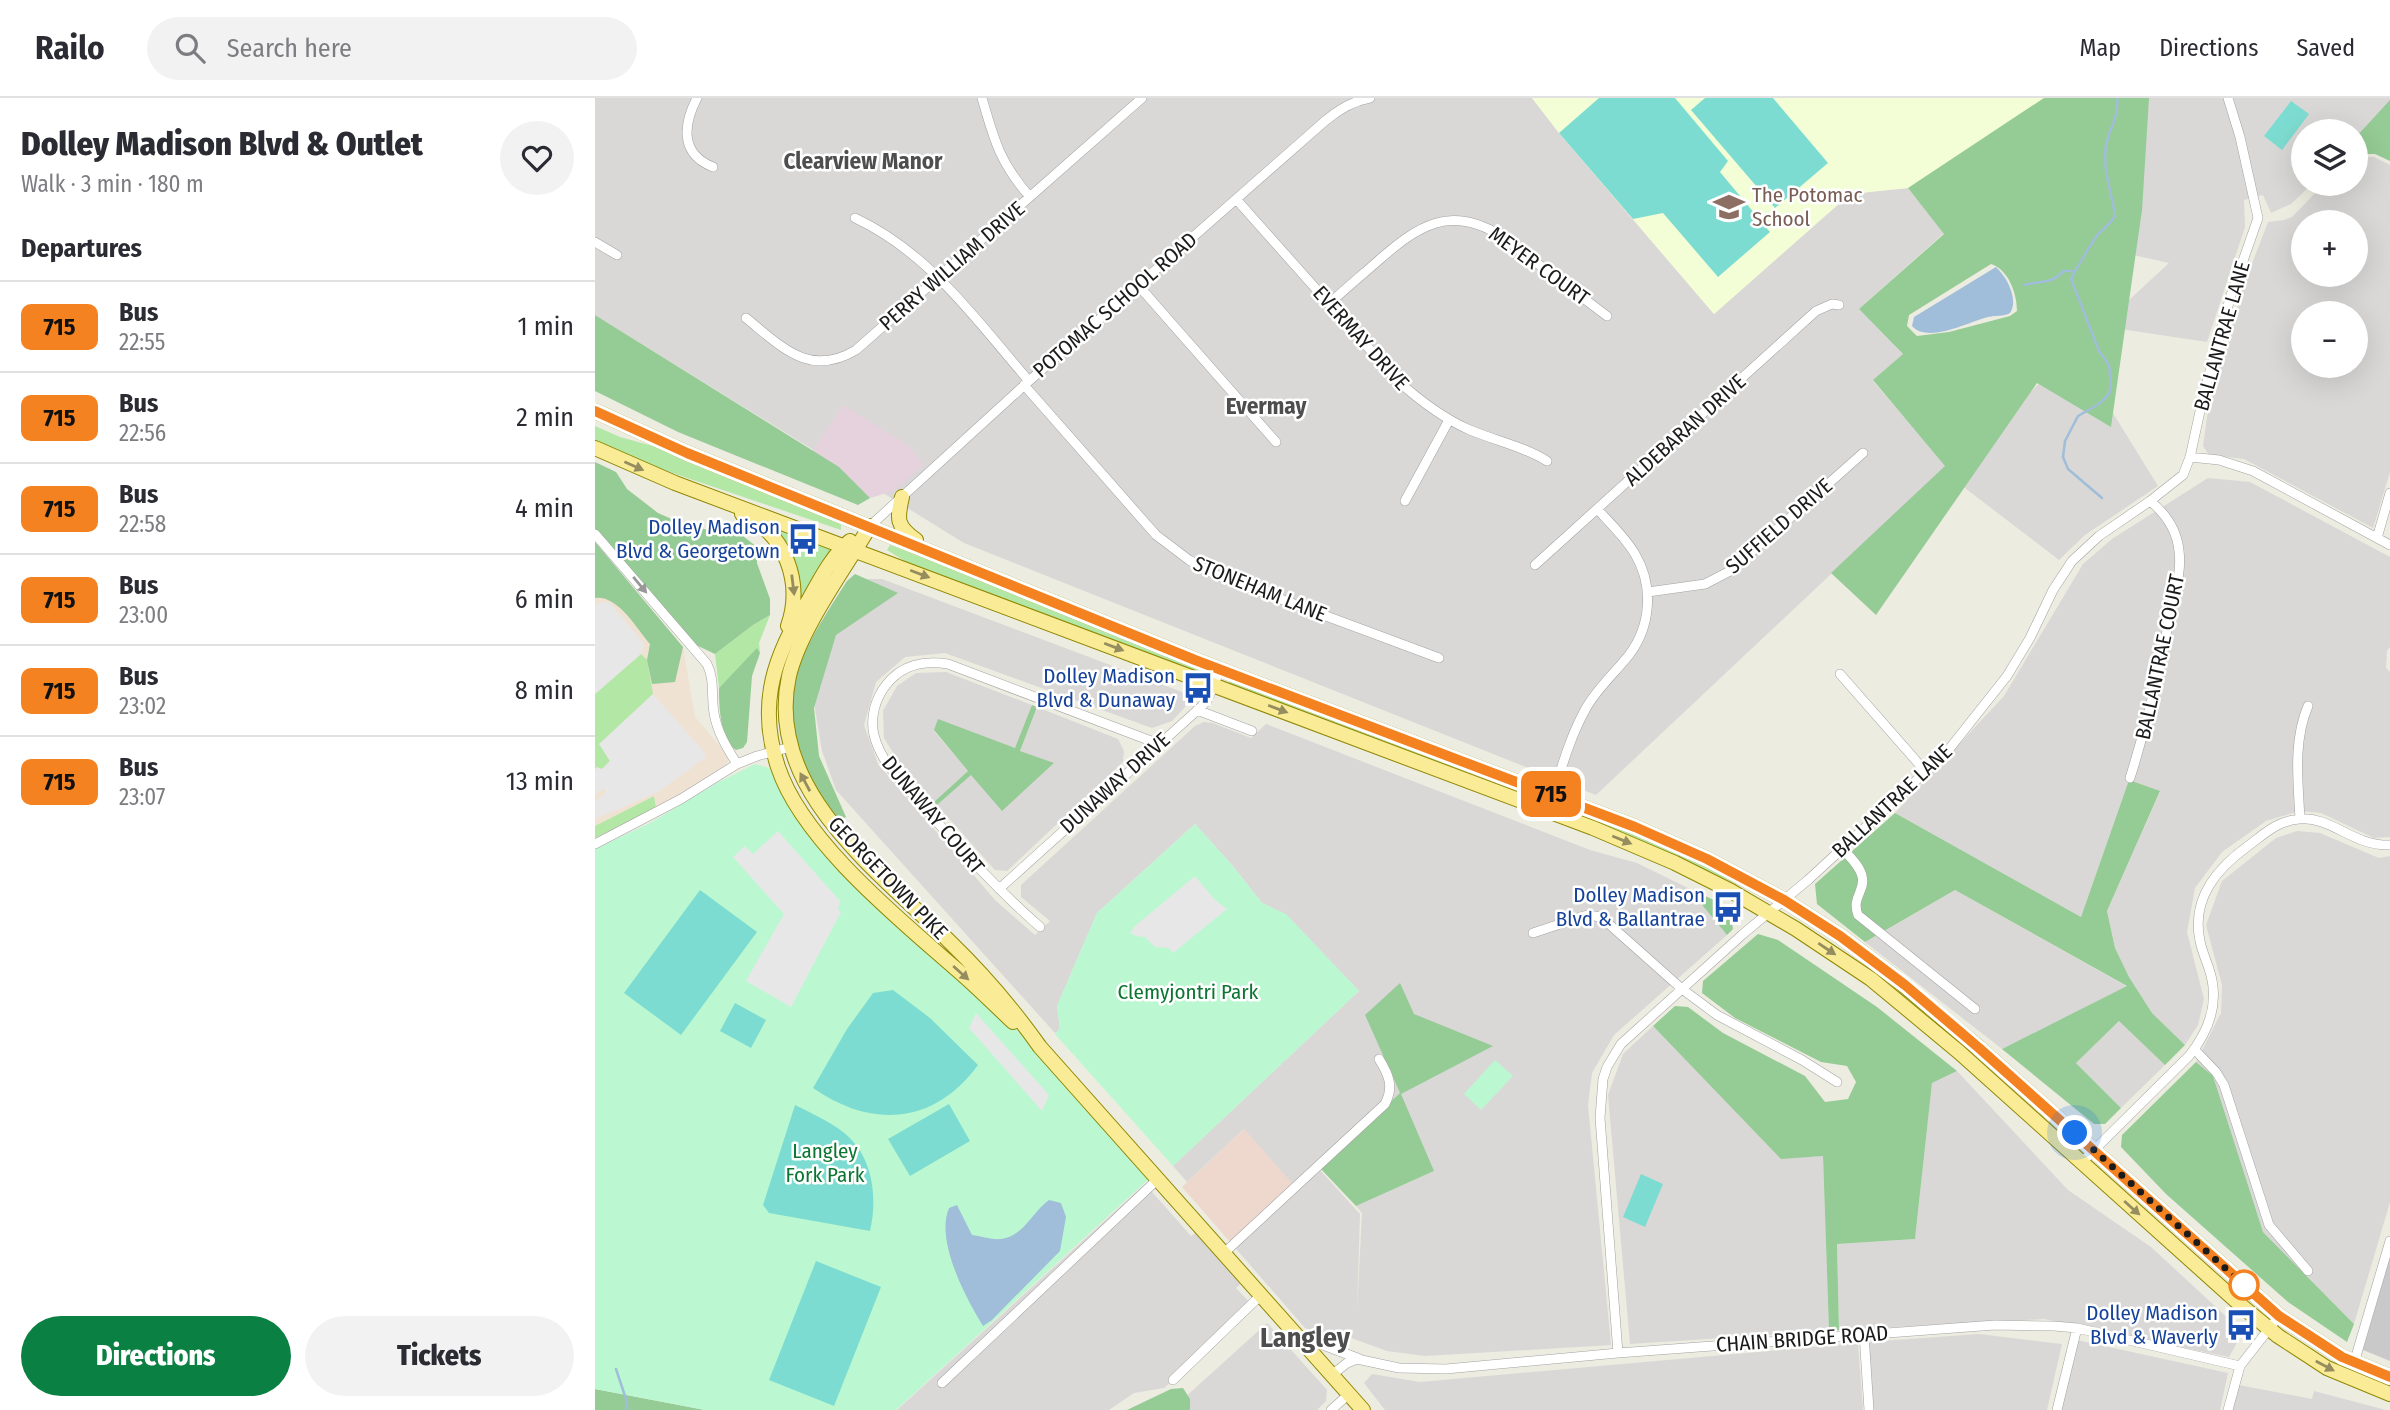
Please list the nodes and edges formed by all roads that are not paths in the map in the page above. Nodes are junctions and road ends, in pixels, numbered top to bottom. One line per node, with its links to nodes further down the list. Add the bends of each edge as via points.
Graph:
1 (697, 98): 6 (street, via 688,122 688,143 696,158)
2 (982, 98): 7 (street, via 1002,160)
3 (1142, 98): 7 (street, PERRY WILLIAM DRIVE)
4 (1370, 98): 8 (street, POTOMAC SCHOOL ROAD, via 1338,111)
5 (2228, 98): 24 (street, BALLANTRAE LANE, via 2258,218 2218,340)
6 (713, 167)
7 (1030, 197): 12 (street, PERRY WILLIAM DRIVE)
8 (1236, 199): 13 (street, POTOMAC SCHOOL ROAD); 14 (street, EVERMAY DRIVE)
9 (855, 218): 12 (street, STONEHAM LANE, via 892,237)
10 (595, 242): 11 (street)
11 (617, 255)
12 (938, 277): 17 (street, PERRY WILLIAM DRIVE, via 856,350 835,360 813,361 791,354); 18 (street, STONEHAM LANE)
13 (1138, 285): 18 (street, POTOMAC SCHOOL ROAD); 21 (street)
14 (1329, 304): 16 (street, MEYER COURT, via 1406,237 1431,224 1456,221 1481,225 1501,236); 20 (street, EVERMAY DRIVE, via 1397,380)
15 (1839, 305): 31 (street, ALDEBARAN DRIVE, via 1816,311)
16 (1607, 316)
17 (746, 317)
18 (1027, 383): 28 (street, POTOMAC SCHOOL ROAD); 41 (street, STONEHAM LANE, via 1156,535 1189,560 1216,575)
19 (595, 411): 32 (main road)
20 (1449, 420): 25 (street, EVERMAY DRIVE); 29 (street)
21 (1276, 442)
22 (595, 448): 26 (main road, one-way to 26)
23 (1863, 453): 39 (street, SUFFIELD DRIVE, via 1730,571 1705,584)
24 (2190, 457): 30 (street, BALLANTRAE LANE, via 2177,482); 34 (street, via 2220,460 2253,471)
25 (1548, 461)
26 (675, 482): 36 (main road); 40 (main road, one-way to 40, via 754,520 782,548 794,597)
27 (2390, 493): 34 (street)
28 (902, 497): 32 (street, POTOMAC SCHOOL ROAD); 37 (main road, via 901,527)
29 (1405, 501)
30 (2150, 501): 52 (street, BALLANTRAE LANE, via 2072,561 2007,676); 53 (street, BALLANTRAE COURT, via 2173,528 2180,565 2159,674)
31 (1597, 509): 38 (street, ALDEBARAN DRIVE); 39 (street, via 1634,552)
32 (870, 527): 36 (main road, GEORGETOWN PIKE); 37 (main road)
33 (595, 534): 51 (street, one-way to 51, via 707,664 717,726)
34 (2377, 538): 35 (street)
35 (2390, 545)
36 (850, 547): 40 (main road, GEORGETOWN PIKE, via 837,554); 44 (main road, one-way to 44); 49 (main road, GEORGETOWN PIKE, via 793,663 786,699)
37 (934, 553): 42 (main road)
38 (1535, 565)
39 (1648, 592): 54 (street, via 1642,632 1585,710)
40 (779, 654): 50 (main road, GEORGETOWN PIKE, via 770,702)
41 (1439, 658)
42 (1220, 669): 44 (street, DUNAWAY DRIVE); 54 (main road)
43 (1840, 674): 52 (street)
44 (1214, 685): 46 (street, DUNAWAY DRIVE); 55 (main road, one-way to 55)
45 (2308, 706): 56 (street, via 2297,759)
46 (1197, 710): 47 (street); 48 (street, DUNAWAY DRIVE)
47 (1252, 731)
48 (1159, 744): 60 (street, DUNAWAY DRIVE); 60 (street, DUNAWAY COURT, via 948,664 926,662 896,674 880,692 873,713 880,753)
49 (791, 747): 50 (street); 67 (main road, GEORGETOWN PIKE, one-way to 49, via 981,973 843,836 809,790)
50 (774, 751): 51 (street); 67 (main road, GEORGETOWN PIKE, one-way to 67, via 796,803 856,877)
51 (737, 764): 57 (street)
52 (1926, 772): 59 (street, BALLANTRAE LANE)
53 (2130, 778)
54 (1553, 795): 55 (street); 61 (main road, via 1693,852)
55 (1548, 811): 62 (main road, one-way to 62, via 1675,863)
56 (2300, 819): 58 (street, via 2329,824 2364,842); 68 (street, via 2267,831 2223,866 2206,888 2198,925 2214,999 2208,1026)
57 (595, 844)
58 (2390, 845)
59 (1842, 848): 61 (street, BALLANTRAE LANE); 66 (street, via 1862,874 1855,902 1858,915)
60 (999, 889): 63 (street, DUNAWAY COURT)
61 (1784, 900): 62 (street, BALLANTRAE LANE); 71 (main road, via 1905,985)
62 (1769, 912): 65 (street, BALLANTRAE LANE); 72 (main road, one-way to 72, via 1882,988)
63 (1039, 927)
64 (1534, 933): 65 (street, via 1587,915 1601,918)
65 (1682, 989): 70 (street, via 1734,1026); 83 (street, BALLANTRAE LANE, via 1621,1044 1600,1091)
66 (1975, 1009)
67 (1040, 1047): 73 (main road, GEORGETOWN PIKE)
68 (2194, 1049): 71 (street); 76 (street, via 2224,1085 2269,1225)
69 (1379, 1059): 75 (street, via 1390,1082 1385,1104)
70 (1837, 1082)
71 (2094, 1150): 72 (street); 78 (main road)
72 (2082, 1162): 80 (main road, one-way to 80)
73 (1159, 1178): 75 (main road, GEORGETOWN PIKE); 90 (street)
74 (2390, 1241): 85 (street)
75 (1224, 1253): 77 (main road, GEORGETOWN PIKE)
76 (2308, 1271)
77 (1261, 1295): 82 (main road, GEORGETOWN PIKE); 89 (street)
78 (2279, 1316): 80 (street); 85 (main road)
79 (2077, 1328): 81 (street, CHAIN BRIDGE ROAD, via 1995,1325); 86 (street, CHAIN BRIDGE ROAD); 96 (street)
80 (2268, 1329): 86 (street); 92 (main road, one-way to 92, via 2320,1364)
81 (1864, 1334): 83 (street, CHAIN BRIDGE ROAD); 95 (street)
82 (1307, 1345): 84 (street, CHAIN BRIDGE ROAD, via 1315,1342); 87 (main road, GEORGETOWN PIKE)
83 (1618, 1353): 84 (street, CHAIN BRIDGE ROAD, via 1446,1369 1399,1368)
84 (1362, 1360): 87 (street, via 1347,1363)
85 (2354, 1363): 88 (main road)
86 (2240, 1366): 97 (street)
87 (1333, 1374): 91 (main road, GEORGETOWN PIKE)
88 (2390, 1377)
89 (1173, 1380)
90 (942, 1383)
91 (1349, 1394): 93 (street); 94 (main road, GEORGETOWN PIKE)
92 (2390, 1394)
93 (1331, 1410)
94 (1363, 1410)
95 (1869, 1410)
96 (2057, 1410)
97 (2228, 1410)

